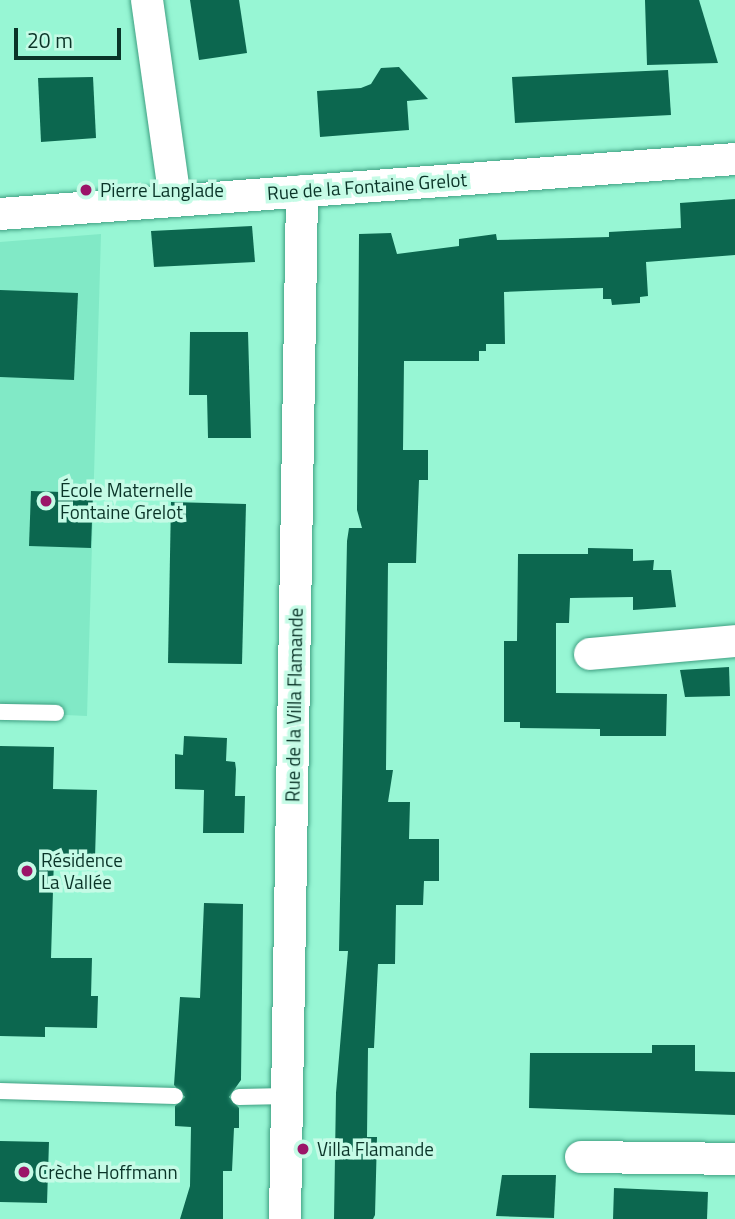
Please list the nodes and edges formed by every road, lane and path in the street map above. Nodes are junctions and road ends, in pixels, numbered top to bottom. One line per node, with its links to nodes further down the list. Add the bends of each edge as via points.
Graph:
1 (147, 0): 4 (street)
2 (735, 159): 3 (street, Rue de la Fontaine Grelot)
3 (302, 191): 4 (street, Rue de la Fontaine Grelot); 12 (street, Rue de la Villa Flamande)
4 (175, 199): 5 (street, Rue de la Fontaine Grelot)
5 (0, 214)
6 (735, 641): 7 (street)
7 (590, 654)
8 (0, 712): 9 (lane)
9 (56, 713)
10 (0, 1091): 11 (lane)
11 (175, 1096)
12 (287, 1096): 13 (lane); 16 (street, Rue de la Villa Flamande)
13 (239, 1097)
14 (581, 1157): 15 (street)
15 (735, 1159)
16 (285, 1219)

